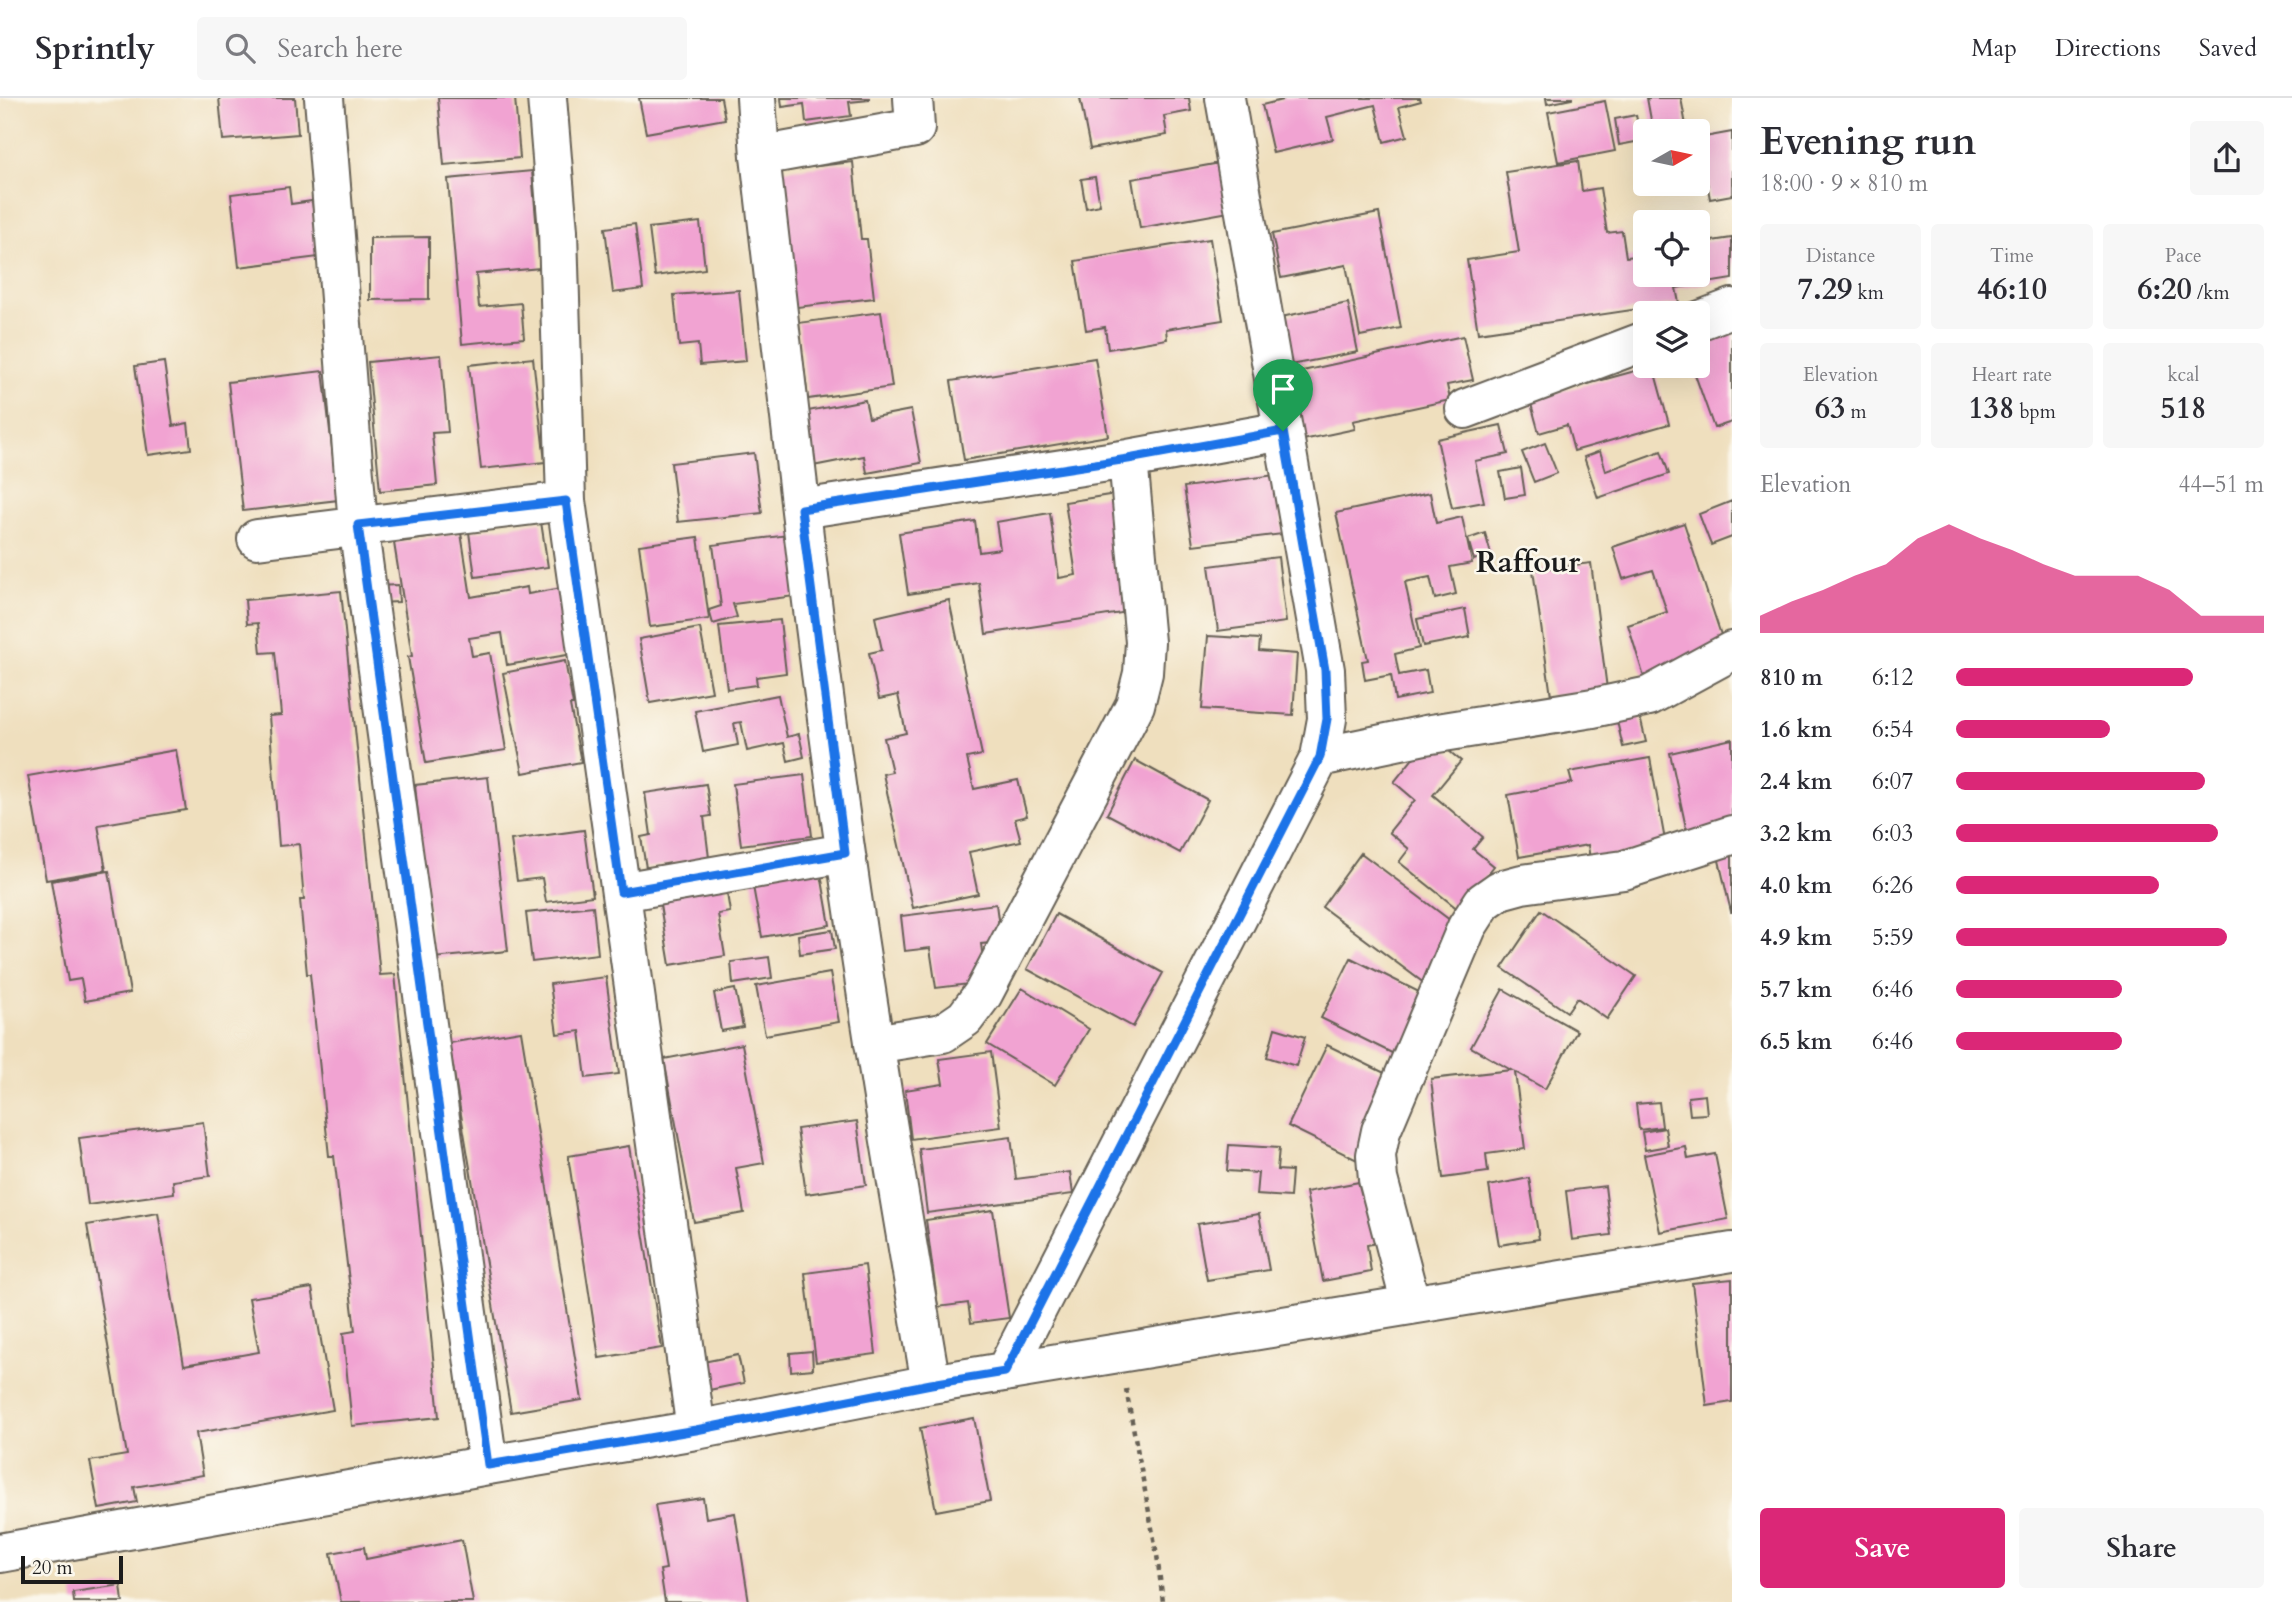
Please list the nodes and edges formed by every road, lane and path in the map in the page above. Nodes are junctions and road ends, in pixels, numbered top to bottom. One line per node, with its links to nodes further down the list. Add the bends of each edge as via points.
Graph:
1 (324, 98): 15 (street)
2 (547, 98): 13 (street, via 558,231)
3 (755, 98): 6 (street)
4 (913, 98): 6 (street, via 915,128)
5 (1225, 98): 11 (street)
6 (760, 156): 14 (street)
7 (1732, 307): 8 (street)
8 (1710, 316)
9 (1633, 346): 10 (street)
10 (1465, 410)
11 (1283, 431): 12 (street); 18 (street, via 1325,670 1327,719)
12 (1128, 459): 14 (street); 22 (street, via 1145,642 1135,705 983,994 965,1018 943,1033)
13 (566, 501): 15 (street); 21 (street)
14 (801, 509): 20 (street)
15 (358, 525): 16 (street); 29 (street)
16 (257, 539)
17 (1732, 651): 18 (street, via 1648,696)
18 (1320, 757): 26 (street)
19 (1732, 835): 24 (street, via 1625,870 1522,884 1500,890 1483,902 1456,953 1381,1131 1376,1155 1378,1179)
20 (845, 853): 21 (street); 22 (street)
21 (621, 892): 28 (street)
22 (874, 1044): 27 (street)
23 (1732, 1252): 24 (street)
24 (1411, 1305): 25 (street)
25 (1120, 1353): 26 (street); 31 (path)
26 (1005, 1372): 27 (street)
27 (931, 1384): 28 (street)
28 (696, 1430): 29 (street)
29 (488, 1465): 30 (street)
30 (0, 1553)
31 (1163, 1602)

